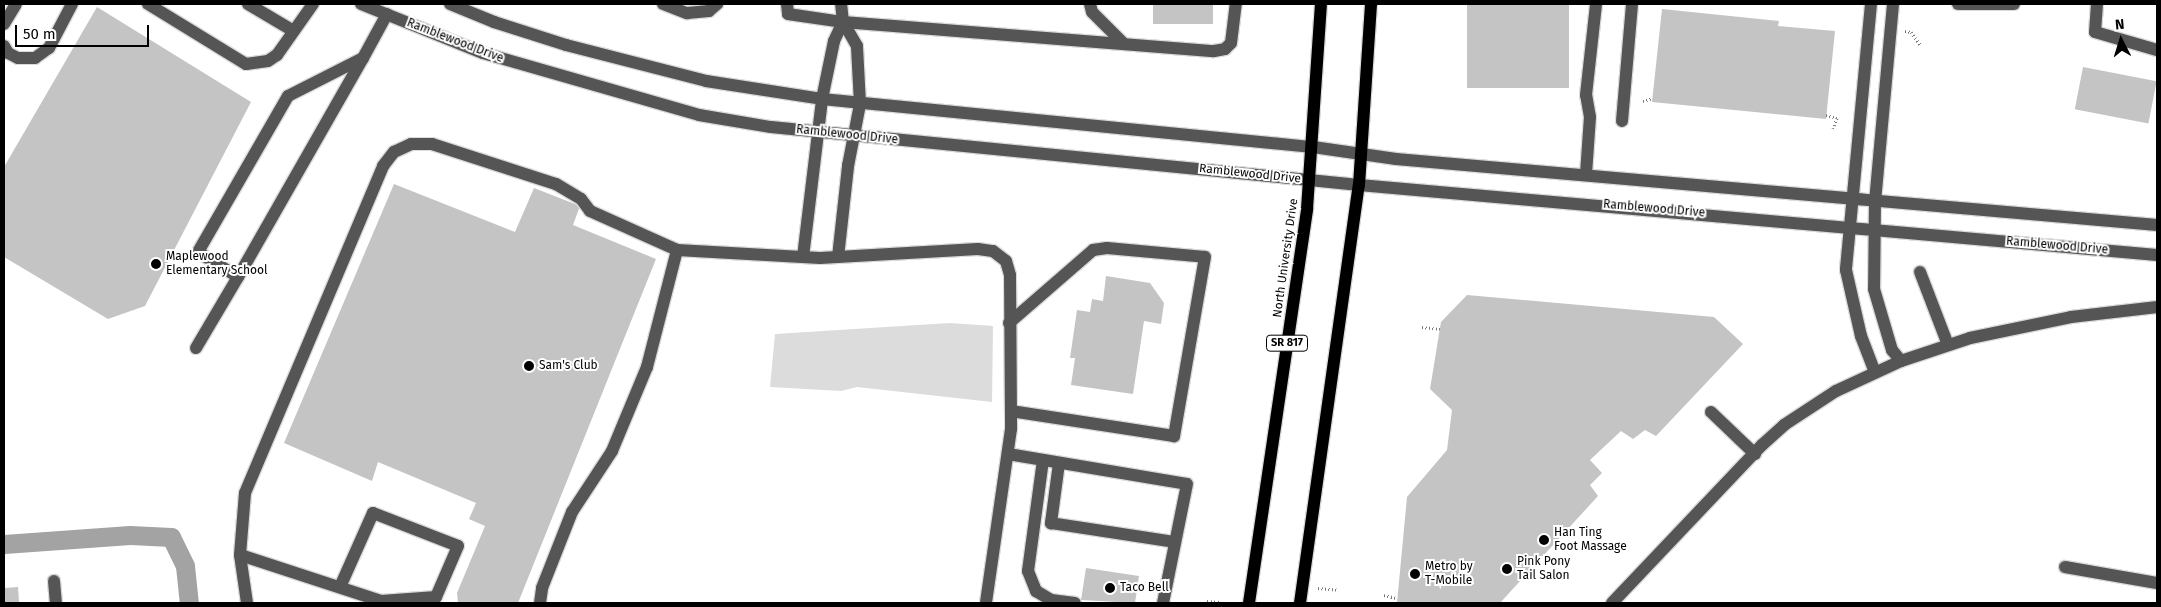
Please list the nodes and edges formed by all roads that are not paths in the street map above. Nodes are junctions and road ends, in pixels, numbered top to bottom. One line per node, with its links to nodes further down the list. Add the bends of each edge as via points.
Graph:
1 (16, 4): 25 (street)
2 (72, 4): 28 (street, via 50,48 35,58 18,58 8,53)
3 (148, 4): 26 (street, via 246,64 268,61 277,54)
4 (248, 4): 26 (street)
5 (313, 4): 26 (street)
6 (361, 4): 23 (street, Ramblewood Drive)
7 (450, 4): 31 (street, via 566,45 696,79)
8 (663, 4): 9 (street, via 687,13 708,11)
9 (717, 4)
10 (787, 4): 24 (street, via 788,14)
11 (841, 4): 24 (street)
12 (1090, 4): 27 (street, via 1092,12)
13 (1236, 4): 27 (street, via 1231,43 1226,49 1214,51)
14 (1321, 4): 36 (main road, North University Drive / SR 817)
15 (1371, 4): 37 (main road)
16 (1596, 4): 38 (street, via 1586,95 1590,117)
17 (1632, 4): 33 (street)
18 (1871, 4): 41 (street)
19 (1893, 4): 42 (street)
20 (1958, 4): 21 (street)
21 (2014, 4)
22 (2097, 4): 29 (street, via 2095,32)
23 (387, 14): 30 (street); 34 (street, Ramblewood Drive, via 483,54 635,98 699,115)
24 (843, 22): 27 (street); 31 (street, via 834,41); 32 (street, via 857,46)
25 (4, 24)
26 (292, 30)
27 (1124, 44)
28 (4, 46)
29 (2157, 50)
30 (364, 58): 51 (street); 51 (street, via 288,96 198,252)
31 (822, 99): 32 (street); 34 (street)
32 (860, 104): 35 (street); 36 (street)
33 (1622, 121)
34 (818, 133): 35 (street, Ramblewood Drive); 48 (street)
35 (854, 136): 39 (street, Ramblewood Drive); 49 (street)
36 (1313, 147): 37 (street); 39 (main road, North University Drive / SR 817)
37 (1362, 155): 38 (street); 40 (main road)
38 (1586, 174): 41 (street)
39 (1311, 180): 40 (street, Ramblewood Drive); 77 (main road, North University Drive / SR 817)
40 (1359, 184): 44 (street, Ramblewood Drive); 78 (main road)
41 (1851, 197): 42 (street); 44 (street)
42 (1875, 200): 43 (street); 45 (street)
43 (2157, 225)
44 (1849, 227): 45 (street, Ramblewood Drive); 57 (street, via 1848,279 1861,336)
45 (1875, 230): 47 (street, Ramblewood Drive); 56 (street, via 1874,289 1892,350)
46 (677, 250): 48 (street); 65 (street, via 590,211 581,199 556,184 432,144 411,144 394,152 383,166 245,493); 73 (street, via 647,367 612,451 572,512 542,588)
47 (2157, 255)
48 (803, 257): 49 (street)
49 (838, 257): 53 (street, via 993,251 1006,261 1010,275)
50 (1920, 272): 54 (street)
51 (238, 277): 55 (street)
52 (2157, 307): 54 (street, via 2071,317)
53 (1010, 323): 58 (street); 58 (street, via 1093,250 1107,248 1205,257 1174,436)
54 (1948, 345): 56 (street)
55 (196, 348)
56 (1901, 361): 57 (street)
57 (1875, 372): 61 (street, via 1811,405)
58 (1011, 411): 60 (street)
59 (1711, 412): 61 (street)
60 (1008, 454): 62 (street); 74 (street)
61 (1754, 454): 70 (street)
62 (1043, 460): 63 (street); 75 (street, via 1028,571 1036,591 1052,600)
63 (1059, 463): 64 (street, via 1051,523); 64 (street, via 1187,484)
64 (1175, 542): 76 (street)
65 (240, 555): 69 (street); 72 (street)
66 (2065, 567): 68 (street)
67 (54, 581): 71 (street)
68 (2157, 583)
69 (340, 587): 69 (street, via 381,601 436,597 458,546 373,513)
70 (1617, 601)
71 (56, 603)
72 (247, 603)
73 (540, 603)
74 (986, 603)
75 (1076, 603)
76 (1163, 603)
77 (1249, 603)
78 (1300, 603)

